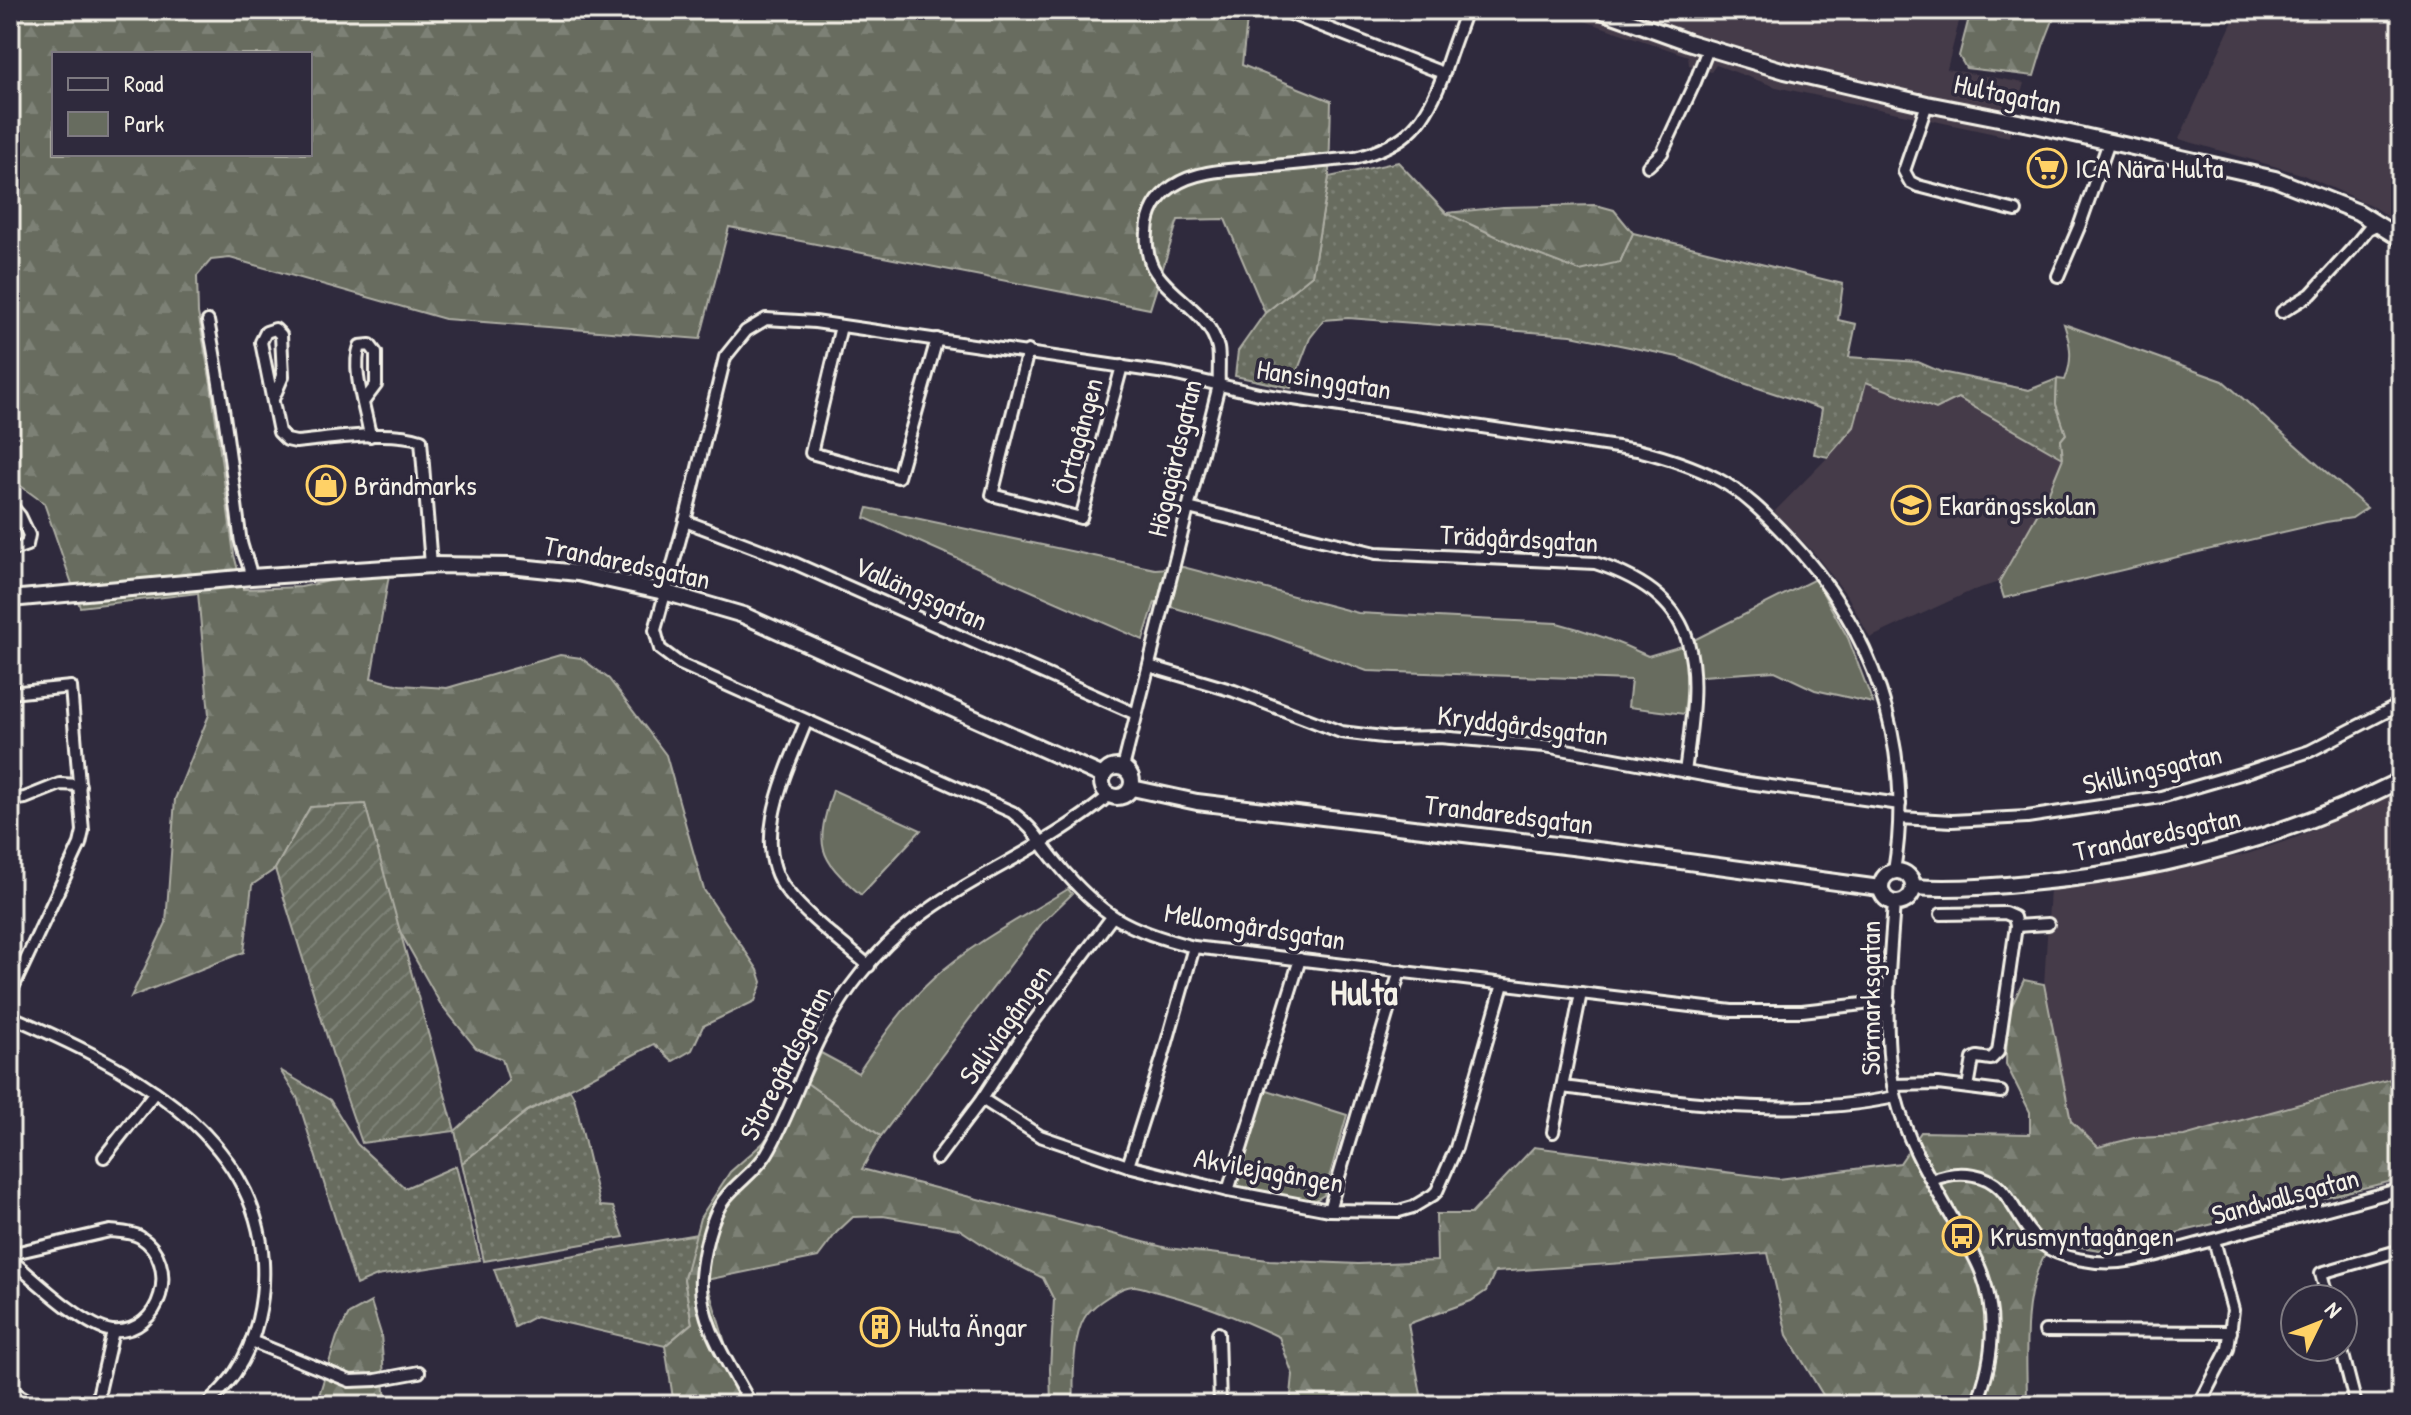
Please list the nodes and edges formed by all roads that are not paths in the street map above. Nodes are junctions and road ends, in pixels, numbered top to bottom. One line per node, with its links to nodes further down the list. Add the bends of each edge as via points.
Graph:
1 (1281, 10): 5 (street)
2 (1466, 10): 5 (street, Högagärdsgatan)
3 (1599, 10): 4 (street, Hultagatan)
4 (1708, 49): 6 (street, Hultagatan); 8 (street, via 1662,153)
5 (1443, 73): 19 (street, Högagärdsgatan, via 1438,92 1416,127 1374,153 1222,171 1175,184 1160,197 1148,219 1149,257 1171,290 1211,330 1218,349)
6 (1927, 104): 7 (street, Hultagatan); 9 (street, via 1906,177 1918,186)
7 (2109, 142): 10 (street, Hultagatan, via 2275,179); 12 (street)
8 (1648, 166)
9 (2016, 211)
10 (2378, 224): 11 (street, Hultagatan); 13 (street, via 2311,294)
11 (2401, 239)
12 (2058, 276)
13 (2282, 312)
14 (208, 321): 28 (street, via 240,542)
15 (841, 326): 16 (street, Hansinggatan); 16 (street, via 811,453 898,477); 25 (street, Hansinggatan, via 766,319 738,339 725,357)
16 (937, 339): 17 (street, Hansinggatan)
17 (1028, 351): 18 (street, Hansinggatan); 18 (street, Örtagången, via 992,495 1081,518)
18 (1122, 366): 19 (street, Hansinggatan)
19 (1219, 385): 24 (street, Högagärdsgatan); 44 (street, Hansinggatan, via 1637,450 1679,461 1719,480 1763,512 1805,556 1857,633 1883,692)
20 (273, 399): 20 (street, via 261,342 275,329 281,335 283,376); 22 (street, via 279,432 287,440)
21 (364, 401): 21 (street, via 356,357 360,346 370,345 376,353 376,385); 22 (street)
22 (370, 436): 27 (street, via 421,440)
23 (10, 504): 26 (street, via 29,535 27,545)
24 (1188, 508): 31 (street, Högagärdsgatan); 37 (street, Trädgårdsgatan, via 1376,553 1595,563 1623,572 1649,587 1687,637 1695,694)
25 (685, 521): 29 (street, Hansinggatan); 34 (street, Vallängsgatan, via 785,559)
26 (10, 551)
27 (431, 565): 28 (street, Trandaredsgatan); 29 (street, Trandaredsgatan, via 557,570)
28 (251, 577): 30 (street, Trandaredsgatan)
29 (664, 592): 35 (street, Mellomgårdsgatan, via 655,630 668,657); 38 (street, Trandaredsgatan, via 743,615)
30 (10, 599)
31 (1149, 666): 34 (street, Högagärdsgatan); 37 (street, Kryddgårdsgatan, via 1341,732 1545,746)
32 (10, 693): 40 (street, via 71,687)
33 (2401, 704): 45 (street, Skillingsgatan, via 2310,751 2161,797 2027,817)
34 (1136, 714): 36 (street, Högagärdsgatan)
35 (806, 722): 46 (street, Mellomgårdsgatan, via 1012,812); 57 (street, via 777,797 771,857 785,889)
36 (1123, 768): 38 (street, via 1111,768); 41 (street, via 1131,776)
37 (1685, 772): 44 (street, Kryddgårdsgatan)
38 (1103, 776): 42 (street)
39 (2401, 780): 48 (street, Trandaredsgatan, via 2260,838 2151,867 2023,884)
40 (80, 785): 43 (street, via 60,784); 61 (street, via 80,844)
41 (1132, 788): 42 (street, via 1122,797); 49 (street, Trandaredsgatan, via 1197,802)
42 (1109, 795): 46 (street, Storegårdsgatan)
43 (10, 800)
44 (1900, 804): 45 (street, Hansinggatan)
45 (1900, 818): 47 (street, Hansinggatan)
46 (1042, 842): 52 (street, Mellomgårdsgatan, via 1080,890); 57 (street, Storegårdsgatan, via 931,908)
47 (1894, 871): 48 (street, via 1907,875); 49 (street, via 1883,877)
48 (1913, 887): 50 (street, via 1907,899)
49 (1880, 888): 50 (street)
50 (1894, 903): 62 (street, Sörmarksgatan)
51 (1941, 914): 54 (street, via 2005,913 2014,917)
52 (1112, 917): 55 (street, Mellomgårdsgatan); 70 (street, Saliviagången)
53 (2048, 924): 54 (street)
54 (2016, 926): 66 (street, via 1998,1052 1991,1059 1973,1059)
55 (1194, 947): 56 (street, Mellomgårdsgatan); 74 (street)
56 (1300, 959): 58 (street, Mellomgårdsgatan); 77 (street)
57 (869, 966): 94 (street, Storegårdsgatan, via 835,1008 769,1150 715,1212 702,1295 712,1330)
58 (1400, 971): 59 (street, Mellomgårdsgatan); 78 (street)
59 (1503, 984): 60 (street, Mellomgårdsgatan); 78 (street, Akvilejagången, via 1456,1148 1437,1191 1399,1211)
60 (1581, 993): 62 (street, Mellomgårdsgatan, via 1732,1011 1802,1011); 65 (street)
61 (10, 994)
62 (1889, 1001): 64 (street, Sörmarksgatan)
63 (10, 1016): 67 (street, via 102,1059)
64 (1893, 1085): 66 (street); 69 (street, Sörmarksgatan)
65 (1562, 1087): 69 (street, via 1790,1109); 71 (street)
66 (1968, 1087): 68 (street)
67 (155, 1092): 72 (street); 87 (street, via 217,1147 255,1212 264,1283)
68 (2001, 1092)
69 (1895, 1097): 75 (street, Sörmarksgatan, via 1908,1136)
70 (982, 1099): 73 (street, Saliviagången); 74 (street, Akvilejagången, via 1040,1136)
71 (1553, 1132)
72 (104, 1157)
73 (937, 1159)
74 (1128, 1166): 77 (street, Akvilejagången)
75 (1932, 1180): 79 (street, Sandwallsgatan, via 1963,1173 1984,1177 1998,1185 2044,1246 2084,1260 2119,1263); 96 (street, Sörmarksgatan, via 1982,1273 1991,1313 1992,1350)
76 (2401, 1189): 79 (street, Sandwallsgatan)
77 (1228, 1191): 78 (street, Akvilejagången)
78 (1329, 1210)
79 (2214, 1240): 85 (street, via 2233,1310)
80 (2401, 1250): 82 (street, via 2321,1273)
81 (10, 1254): 83 (street, via 82,1317); 83 (street, via 110,1231 140,1237 154,1251 163,1288 147,1318)
82 (2324, 1283)
83 (113, 1331): 92 (street)
84 (2045, 1331): 85 (street)
85 (2231, 1332): 97 (street, via 2228,1349)
86 (1218, 1333): 95 (street)
87 (251, 1341): 89 (street, via 350,1381); 93 (street, via 235,1373)
88 (2345, 1363): 98 (street)
89 (419, 1372)
90 (10, 1390): 91 (street)
91 (36, 1405)
92 (96, 1405)
93 (207, 1405)
94 (751, 1405)
95 (1220, 1405)
96 (1976, 1405)
97 (2199, 1405)
98 (2356, 1405)

